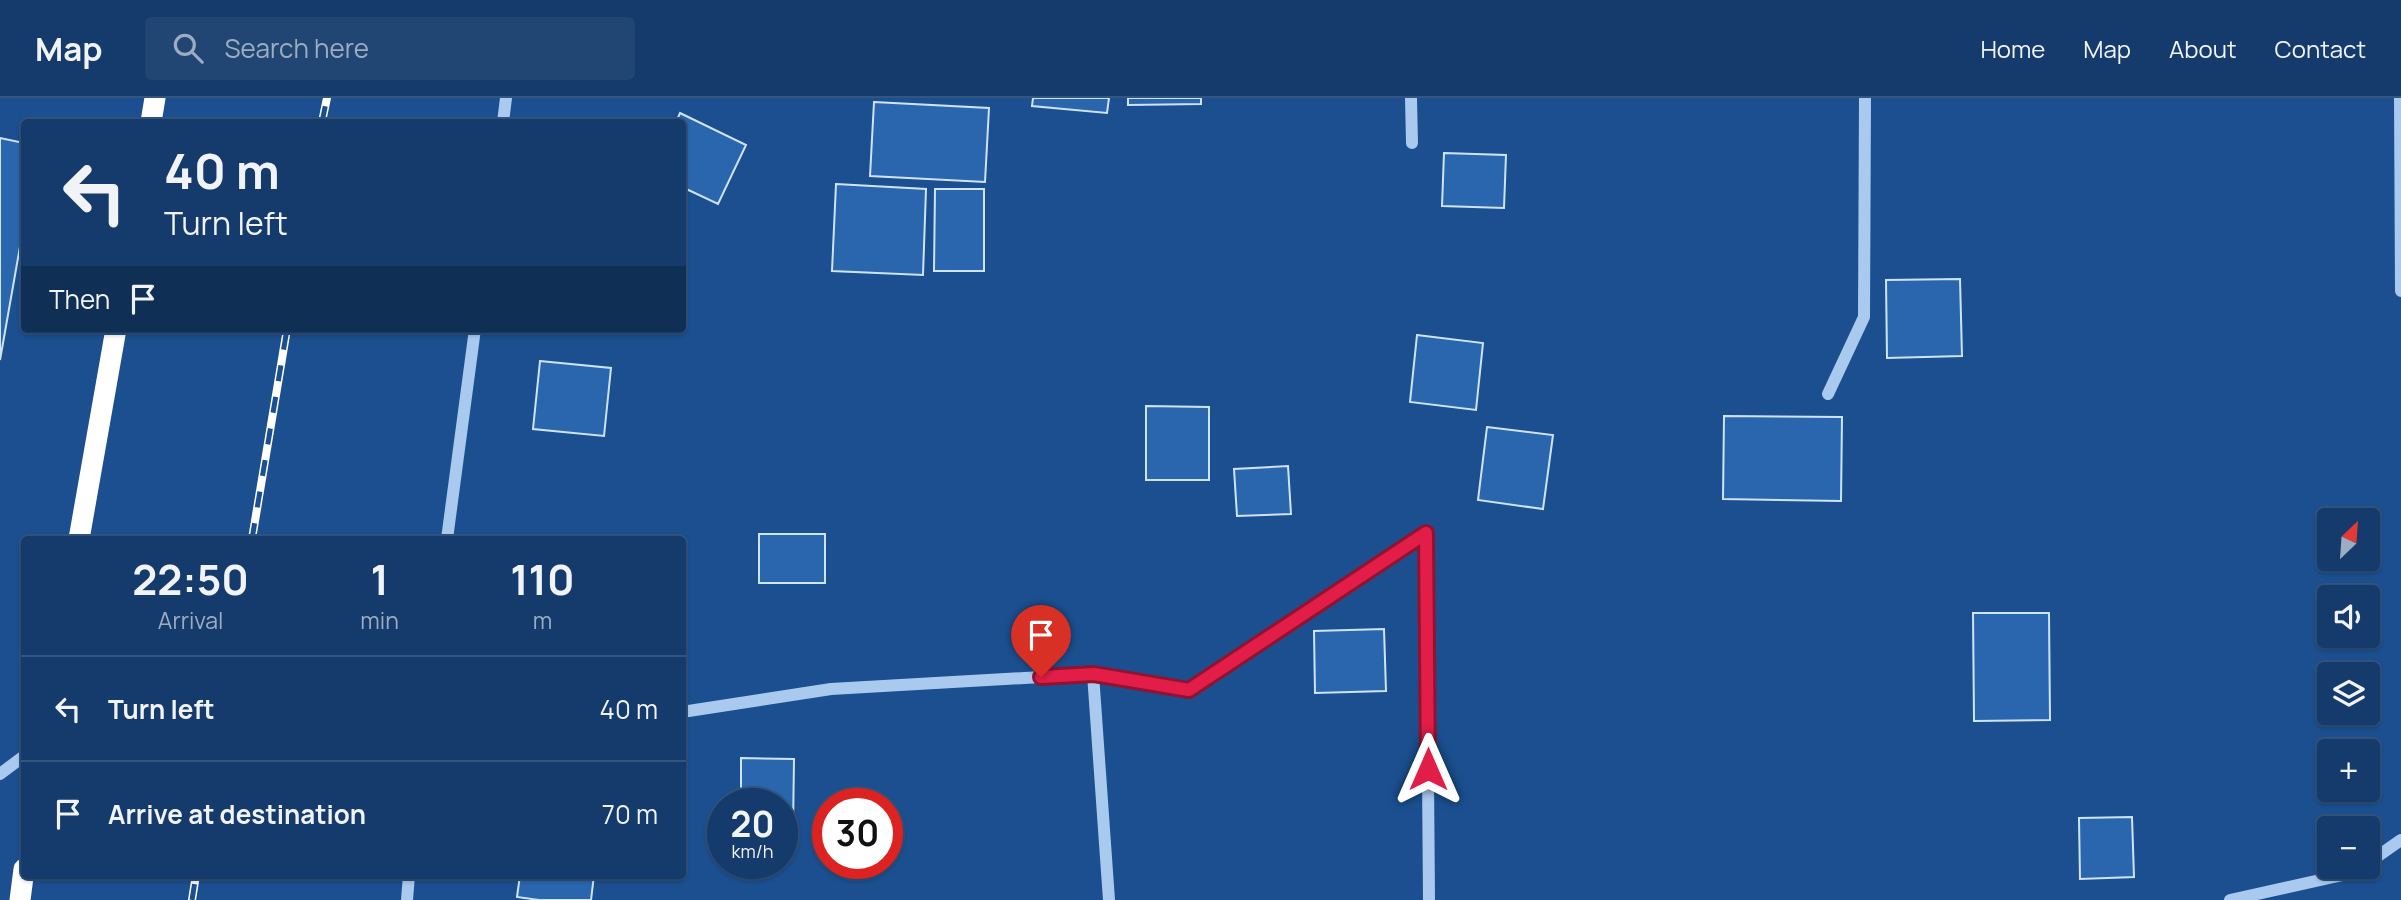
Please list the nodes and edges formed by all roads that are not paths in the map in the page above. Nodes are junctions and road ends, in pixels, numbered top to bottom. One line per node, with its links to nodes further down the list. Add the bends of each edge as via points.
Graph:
1 (155, 98): 6 (highway)
2 (506, 98): 7 (street)
3 (1411, 98): 8 (street)
4 (1866, 98): 12 (street, via 1864,317)
5 (2400, 98): 9 (street)
6 (152, 119)
7 (503, 119)
8 (1412, 143)
9 (2401, 291)
10 (115, 333): 13 (highway)
11 (474, 333): 14 (street)
12 (1828, 394)
13 (80, 536)
14 (447, 536)
15 (1094, 674): 16 (street, via 831,689); 26 (street); 27 (street, via 1189,690 1426,533)
16 (686, 711)
17 (21, 758): 18 (street)
18 (0, 774)
19 (2401, 840): 20 (street)
20 (2380, 855)
21 (23, 879): 24 (highway)
22 (409, 879): 25 (street)
23 (2324, 879): 28 (street)
24 (20, 900)
25 (407, 900)
26 (1109, 900)
27 (1429, 900)
28 (2230, 900)

